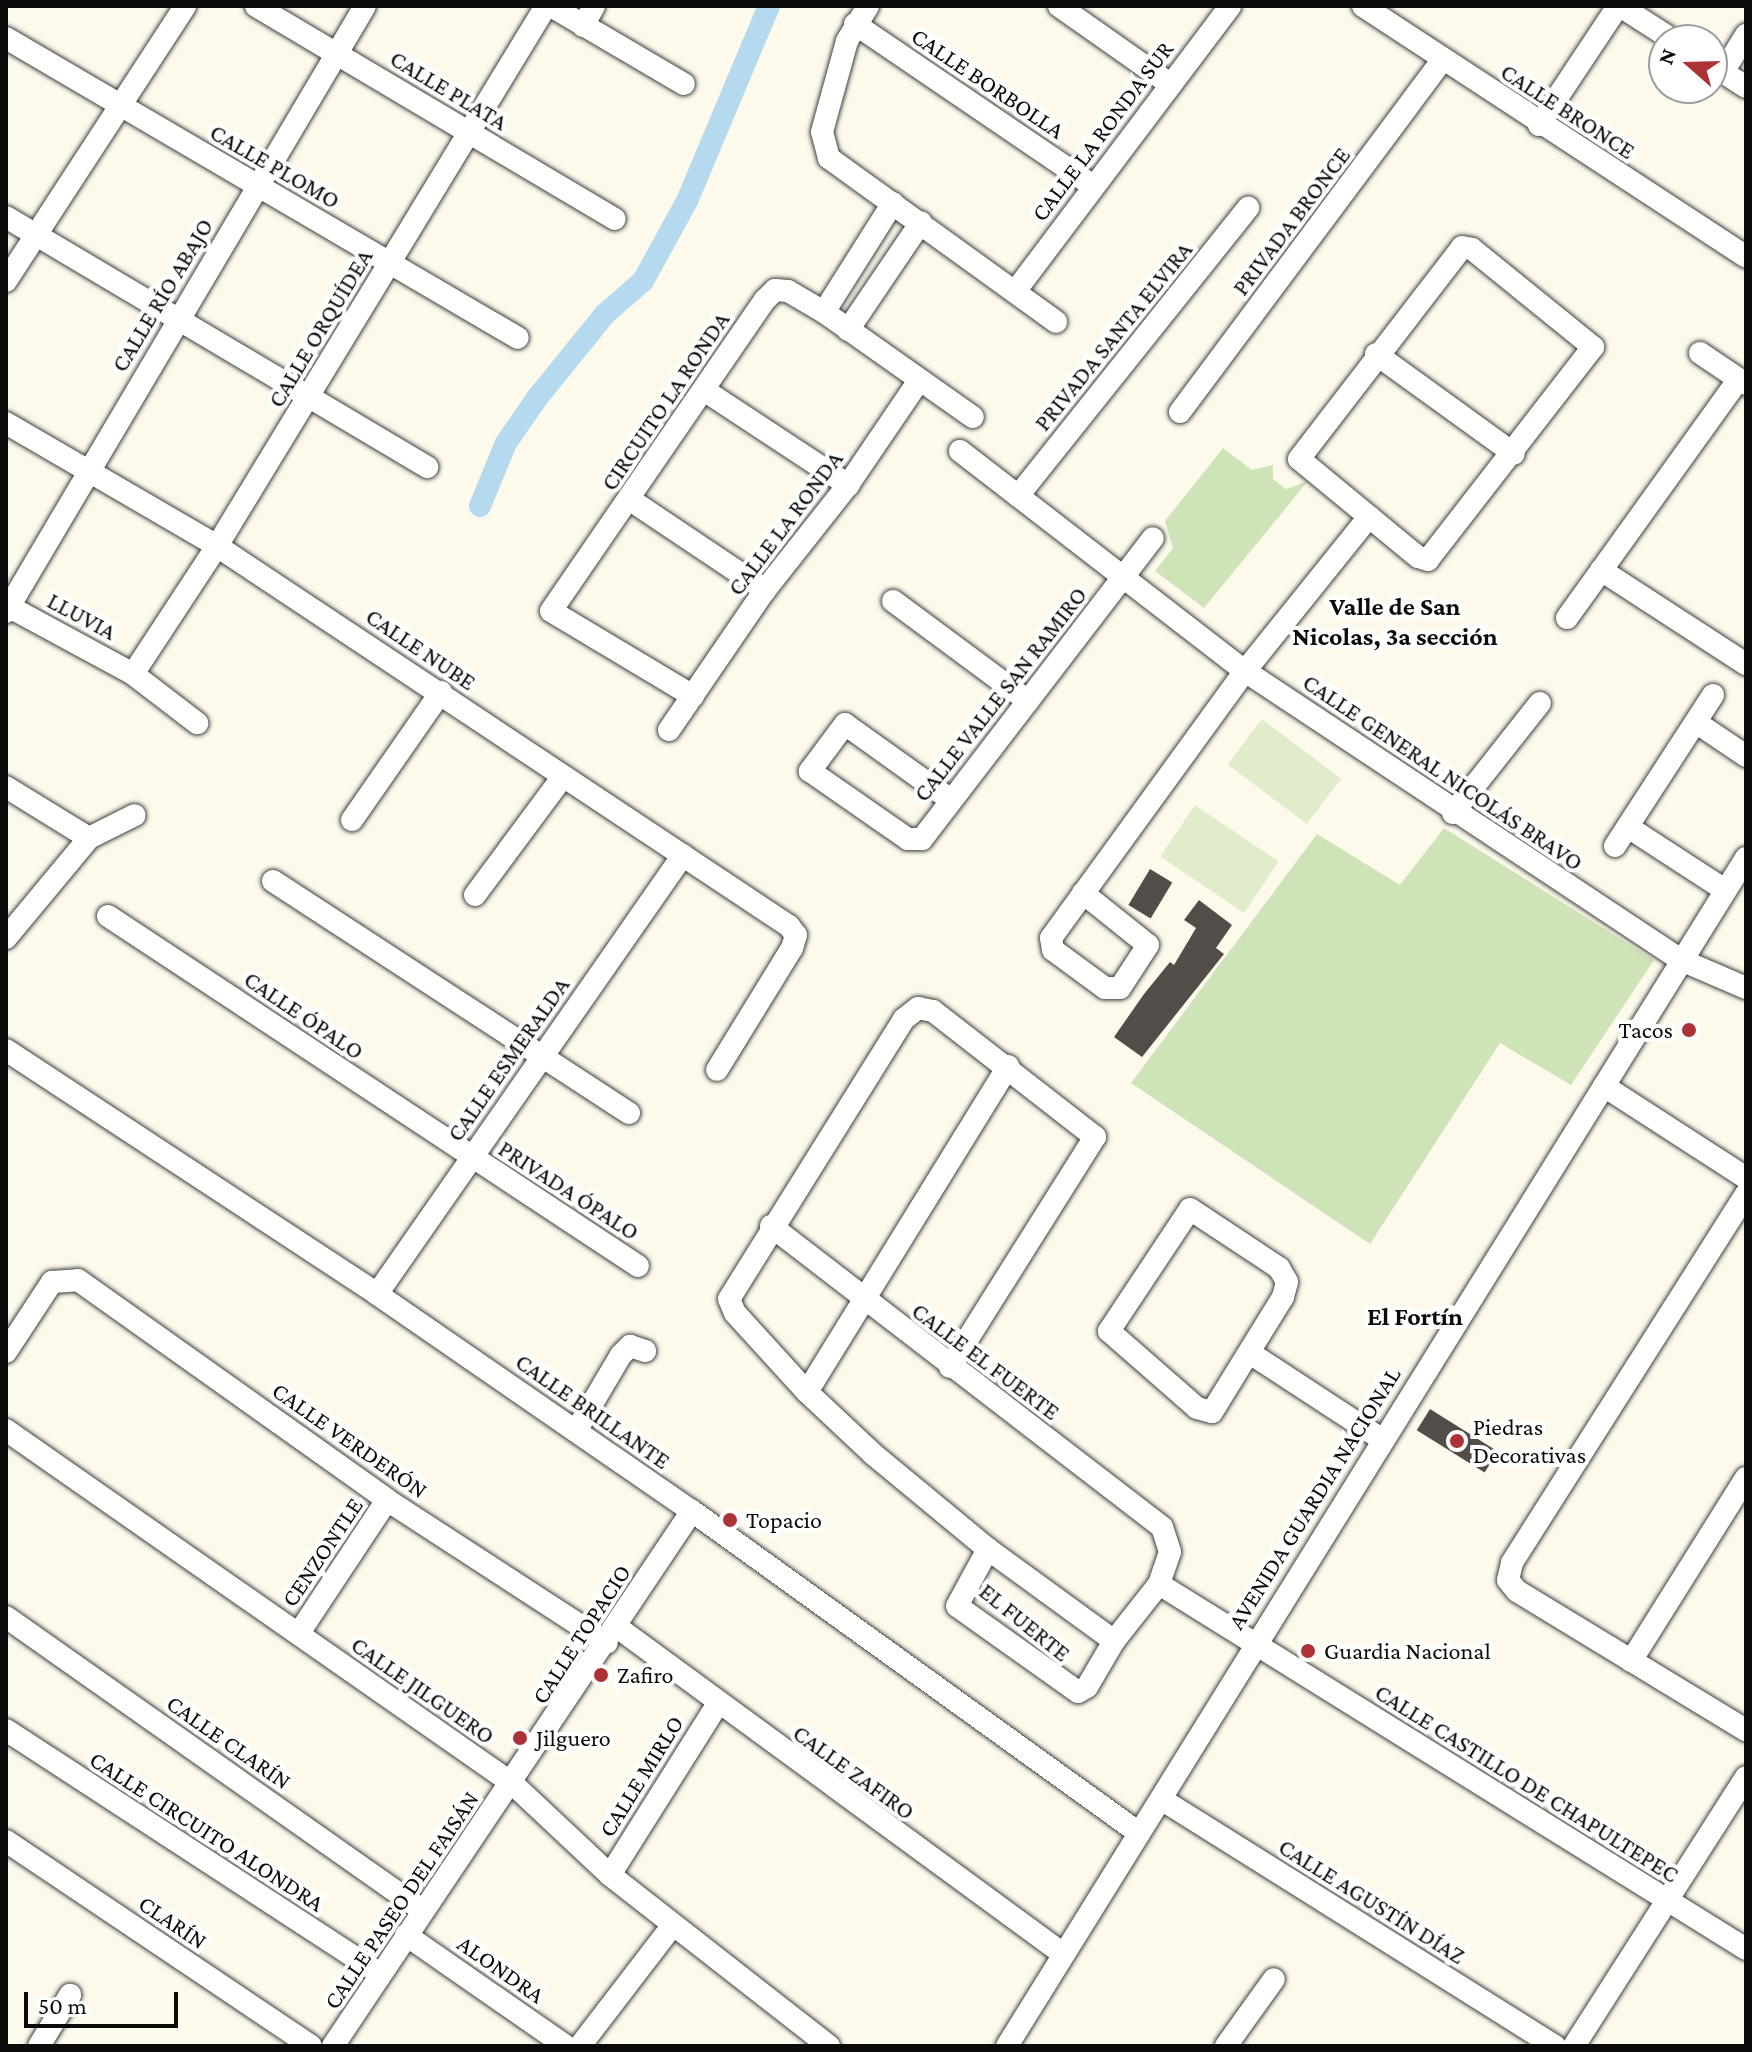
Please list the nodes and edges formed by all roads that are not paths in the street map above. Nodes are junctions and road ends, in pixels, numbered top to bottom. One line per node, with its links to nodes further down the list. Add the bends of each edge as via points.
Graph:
1 (185, 6): 22 (street)
2 (256, 6): 15 (street, CALLE PLATA)
3 (365, 6): 15 (street, CALLE RÍO ABAJO)
4 (548, 6): 12 (street); 24 (street, CALLE ORQUÍDEA)
5 (594, 6): 12 (street)
6 (1059, 6): 20 (street)
7 (1230, 6): 20 (street, CALLE LA RONDA SUR)
8 (1363, 6): 17 (street, CALLE BRONCE)
9 (1619, 6): 11 (street); 23 (street)
10 (862, 15): 25 (street, CALLE BORBOLLA); 27 (street, via 822,132 823,148 829,158)
11 (1648, 24)
12 (583, 26): 19 (street)
13 (1746, 35): 16 (street)
14 (6, 38): 22 (street, CALLE PLOMO)
15 (337, 54): 24 (street, CALLE PLATA); 26 (street, CALLE RÍO ABAJO)
16 (1728, 56)
17 (1442, 60): 23 (street, CALLE BRONCE); 48 (street, PRIVADA BRONCE)
18 (1728, 76): 21 (street)
19 (684, 84)
20 (1170, 84): 25 (street, CALLE LA RONDA SUR)
21 (1746, 87)
22 (121, 106): 26 (street, CALLE PLOMO); 32 (street)
23 (1539, 125): 33 (street, CALLE BRONCE)
24 (469, 133): 30 (street, CALLE PLATA); 34 (street, CALLE ORQUÍDEA)
25 (1092, 185): 36 (street, CALLE LA RONDA SUR)
26 (258, 186): 34 (street, CALLE PLOMO); 38 (street, CALLE RÍO ABAJO)
27 (893, 203): 31 (street); 37 (street)
28 (1248, 208): 56 (street, PRIVADA SANTA ELVIRA)
29 (6, 217): 32 (street)
30 (615, 219)
31 (921, 222): 36 (street); 40 (street)
32 (35, 234): 35 (street); 38 (street)
33 (1746, 257)
34 (389, 263): 41 (street, CALLE PLOMO); 47 (street, CALLE ORQUÍDEA)
35 (6, 281)
36 (1017, 289): 39 (street)
37 (824, 312): 40 (street, CIRCUITO LA RONDA); 46 (street, CIRCUITO LA RONDA, via 788,291 775,290)
38 (178, 319): 47 (street); 54 (street, CALLE RÍO ABAJO)
39 (1056, 322)
40 (848, 330): 44 (street)
41 (518, 338)
42 (1700, 353): 45 (street)
43 (1376, 354): 52 (street); 52 (street, via 1452,255 1462,247 1472,249 1593,347); 58 (street, via 1299,459)
44 (918, 382): 49 (street); 55 (street, CALLE LA RONDA)
45 (1742, 382): 61 (street)
46 (704, 390): 55 (street); 57 (street, CIRCUITO LA RONDA)
47 (308, 396): 53 (street); 60 (street, CALLE ORQUÍDEA)
48 (1180, 412)
49 (973, 417)
50 (6, 423): 54 (street, CALLE NUBE)
51 (960, 451): 56 (street, CALLE GENERAL NICOLÁS BRAVO)
52 (1514, 454): 58 (street, via 1428,560)
53 (427, 467)
54 (88, 471): 60 (street, CALLE NUBE); 65 (street, CALLE RÍO ABAJO)
55 (848, 485): 63 (street, CALLE LA RONDA)
56 (1018, 496): 62 (street, CALLE GENERAL NICOLÁS BRAVO)
57 (629, 499): 63 (street); 72 (street, CIRCUITO LA RONDA, via 551,611)
58 (1369, 517): 68 (street)
59 (1153, 538): 62 (street, CALLE VALLE SAN RAMIRO)
60 (217, 546): 69 (street, CALLE ORQUÍDEA); 70 (street, CALLE NUBE)
61 (1601, 570): 66 (street); 67 (street)
62 (1125, 576): 68 (street, CALLE GENERAL NICOLÁS BRAVO); 73 (street, CALLE VALLE SAN RAMIRO)
63 (765, 590): 72 (street, CALLE LA RONDA)
64 (893, 601): 73 (street)
65 (7, 608): 69 (street, LLUVIA)
66 (1567, 618)
67 (1746, 664)
68 (1245, 671): 82 (street, CALLE GENERAL NICOLÁS BRAVO); 92 (street)
69 (133, 674): 75 (street, LLUVIA)
70 (441, 692): 79 (street, CALLE NUBE); 84 (street)
71 (1713, 695): 76 (street)
72 (693, 696): 77 (street, CALLE LA RONDA)
73 (1028, 701): 81 (street, CALLE VALLE SAN RAMIRO)
74 (1540, 703): 82 (street)
75 (197, 723)
76 (1697, 723): 78 (street); 85 (street)
77 (669, 730)
78 (1746, 756)
79 (561, 779): 88 (street, CALLE NUBE); 93 (street)
80 (6, 787): 86 (street)
81 (951, 800): 81 (street, CALLE VALLE SAN RAMIRO, via 916,843 814,777 812,763 840,728 851,727)
82 (1453, 813): 96 (street, CALLE GENERAL NICOLÁS BRAVO)
83 (135, 815): 86 (street)
84 (352, 820)
85 (1628, 827): 87 (street); 91 (street)
86 (89, 838): 95 (street)
87 (1615, 846)
88 (683, 855): 99 (street, CALLE ESMERALDA); 101 (street, CALLE NUBE, via 796,935)
89 (1746, 858): 91 (street, AVENIDA GUARDIA NACIONAL)
90 (273, 881): 99 (street)
91 (1725, 890): 96 (street, AVENIDA GUARDIA NACIONAL)
92 (1083, 893): 92 (street, via 1145,939 1145,953 1113,990 1048,945)
93 (475, 895)
94 (108, 916): 104 (street, CALLE ÓPALO)
95 (6, 938)
96 (1681, 960): 97 (street, CALLE GENERAL NICOLÁS BRAVO); 102 (street, AVENIDA GUARDIA NACIONAL)
97 (1746, 988)
98 (6, 1050): 109 (street, CALLE BRILLANTE)
99 (542, 1053): 103 (street); 104 (street, CALLE ESMERALDA)
100 (1008, 1066): 107 (street, via 933,1011 918,1008 904,1019); 110 (street); 114 (street, via 1095,1137)
101 (717, 1070)
102 (1604, 1086): 105 (street); 118 (street, AVENIDA GUARDIA NACIONAL)
103 (629, 1113)
104 (471, 1157): 108 (street, PRIVADA ÓPALO); 109 (street, CALLE ESMERALDA)
105 (1746, 1178)
106 (1746, 1194): 130 (street, via 1512,1563 1508,1580 1517,1591)
107 (771, 1226): 110 (street, CALLE EL FUERTE); 115 (street, via 729,1299 735,1313)
108 (638, 1266)
109 (377, 1294): 117 (street, CALLE BRILLANTE)
110 (865, 1302): 114 (street, CALLE EL FUERTE); 115 (street)
111 (645, 1351): 117 (street, via 630,1346 621,1355)
112 (6, 1352): 120 (street, CALLE VERDERÓN, via 52,1282 78,1280)
113 (1250, 1353): 113 (street, via 1212,1412 1197,1408 1109,1331 1190,1209 1279,1268 1287,1282); 118 (street)
114 (950, 1367): 122 (street, CALLE EL FUERTE)
115 (807, 1392): 123 (street)
116 (6, 1430): 126 (street, CALLE JILGUERO)
117 (576, 1431): 121 (street, CALLE BRILLANTE)
118 (1383, 1440): 129 (street, AVENIDA GUARDIA NACIONAL)
119 (1746, 1478): 130 (street)
120 (387, 1500): 126 (street, CENZONTLE); 127 (street, CALLE VERDERÓN)
121 (692, 1511): 127 (street, CALLE TOPACIO); 137 (street, CALLE BRILLANTE)
122 (1170, 1537): 124 (street, EL FUERTE)
123 (988, 1549): 128 (street); 128 (street, EL FUERTE, via 959,1595 957,1606 964,1613 1078,1692 1087,1687)
124 (1159, 1584): 128 (street, EL FUERTE); 129 (street, CALLE CASTILLO DE CHAPULTEPEC)
125 (6, 1617): 141 (street, CALLE CLARÍN)
126 (299, 1633): 135 (street, CALLE JILGUERO)
127 (612, 1635): 131 (street, CALLE ZAFIRO); 135 (street, CALLE TOPACIO)
128 (1114, 1641)
129 (1252, 1644): 136 (street, AVENIDA GUARDIA NACIONAL); 140 (street, CALLE CASTILLO DE CHAPULTEPEC)
130 (1631, 1661): 133 (street)
131 (717, 1705): 139 (street, CALLE MIRLO); 145 (street, CALLE ZAFIRO)
132 (6, 1730): 146 (street, CALLE CIRCUITO ALONDRA)
133 (1746, 1730)
134 (1746, 1777): 140 (street)
135 (513, 1784): 139 (street, CALLE JILGUERO); 141 (street, CALLE PASEO DEL FAISÁN)
136 (1161, 1799): 137 (street, AVENIDA GUARDIA NACIONAL); 157 (street, CALLE AGUSTÍN DÍAZ)
137 (1139, 1833): 145 (street, AVENIDA GUARDIA NACIONAL)
138 (6, 1841): 150 (street, CLARÍN)
139 (610, 1875): 142 (street, CALLE JILGUERO)
140 (1667, 1901): 144 (street, CALLE CASTILLO DE CHAPULTEPEC); 158 (street)
141 (422, 1910): 143 (street, CALLE PASEO DEL FAISÁN)
142 (673, 1925): 153 (street); 154 (street, CALLE JILGUERO)
143 (406, 1935): 146 (street, CALLE PASEO DEL FAISÁN); 152 (street, ALONDRA)
144 (1746, 1949)
145 (1063, 1954): 155 (street, AVENIDA GUARDIA NACIONAL)
146 (380, 1974): 151 (street, CALLE PASEO DEL FAISÁN)
147 (1274, 1979): 156 (street)
148 (70, 1995): 149 (street)
149 (39, 2046)
150 (311, 2046)
151 (333, 2046)
152 (566, 2046)
153 (580, 2046)
154 (829, 2046)
155 (1007, 2046)
156 (1226, 2046)
157 (1555, 2046)
158 (1574, 2046)

